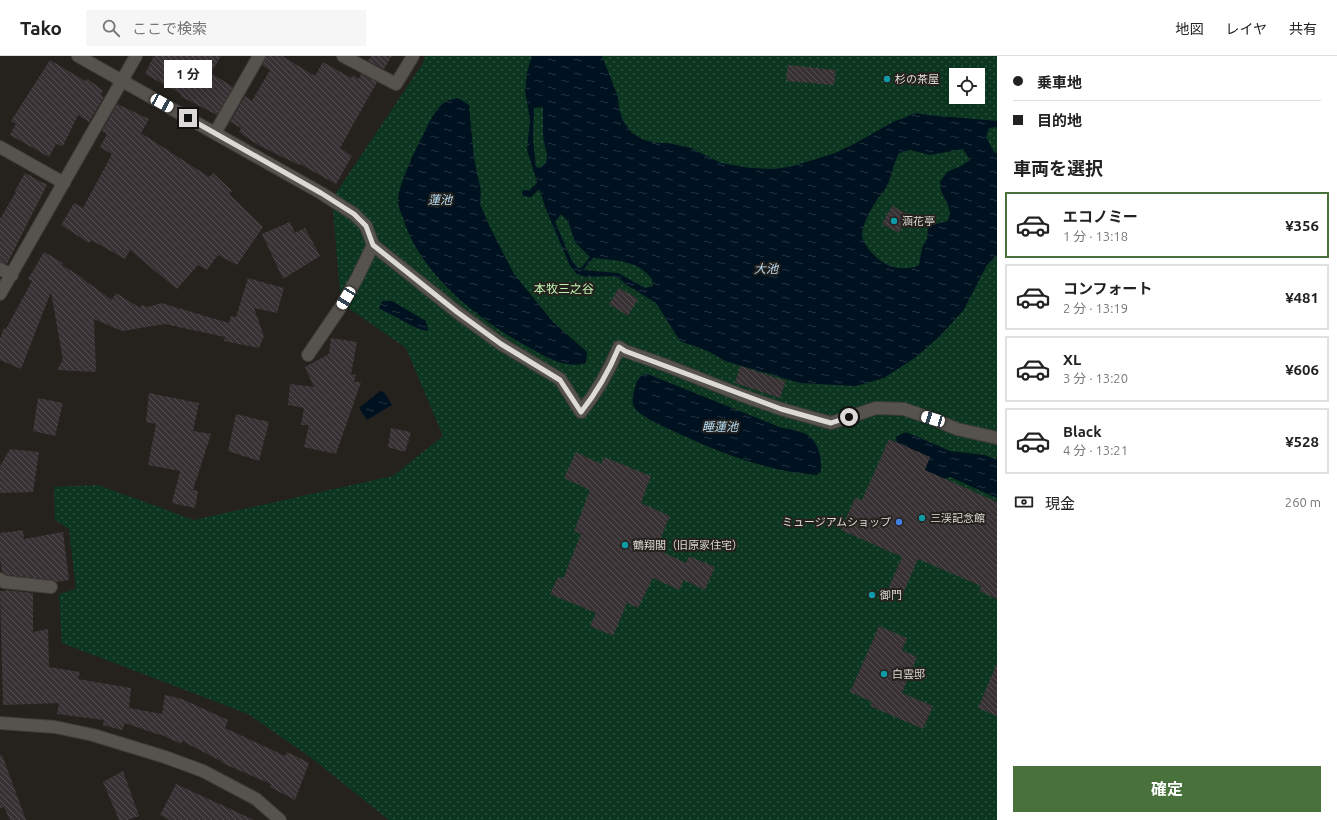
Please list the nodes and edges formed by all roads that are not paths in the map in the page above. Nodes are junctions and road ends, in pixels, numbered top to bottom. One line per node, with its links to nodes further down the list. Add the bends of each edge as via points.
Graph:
1 (78, 56): 6 (street)
2 (136, 56): 6 (street)
3 (259, 56): 7 (street)
4 (343, 56): 5 (street, via 396,84)
5 (413, 56)
6 (122, 81): 7 (street); 9 (street)
7 (215, 133): 10 (street, via 354,214 366,226)
8 (0, 147): 9 (street)
9 (64, 183): 12 (street)
10 (373, 245): 14 (street, via 347,296); 15 (street, via 501,344 560,380 581,412 611,367 619,347 741,395 831,423 876,408 904,410 957,429)
11 (0, 269): 12 (street)
12 (12, 274): 13 (street)
13 (0, 294)
14 (308, 355)
15 (997, 438)
16 (0, 579): 17 (street, via 4,582)
17 (51, 588)
18 (0, 723): 19 (street, via 55,727 93,735 165,757 203,771 256,799)
19 (280, 820)

